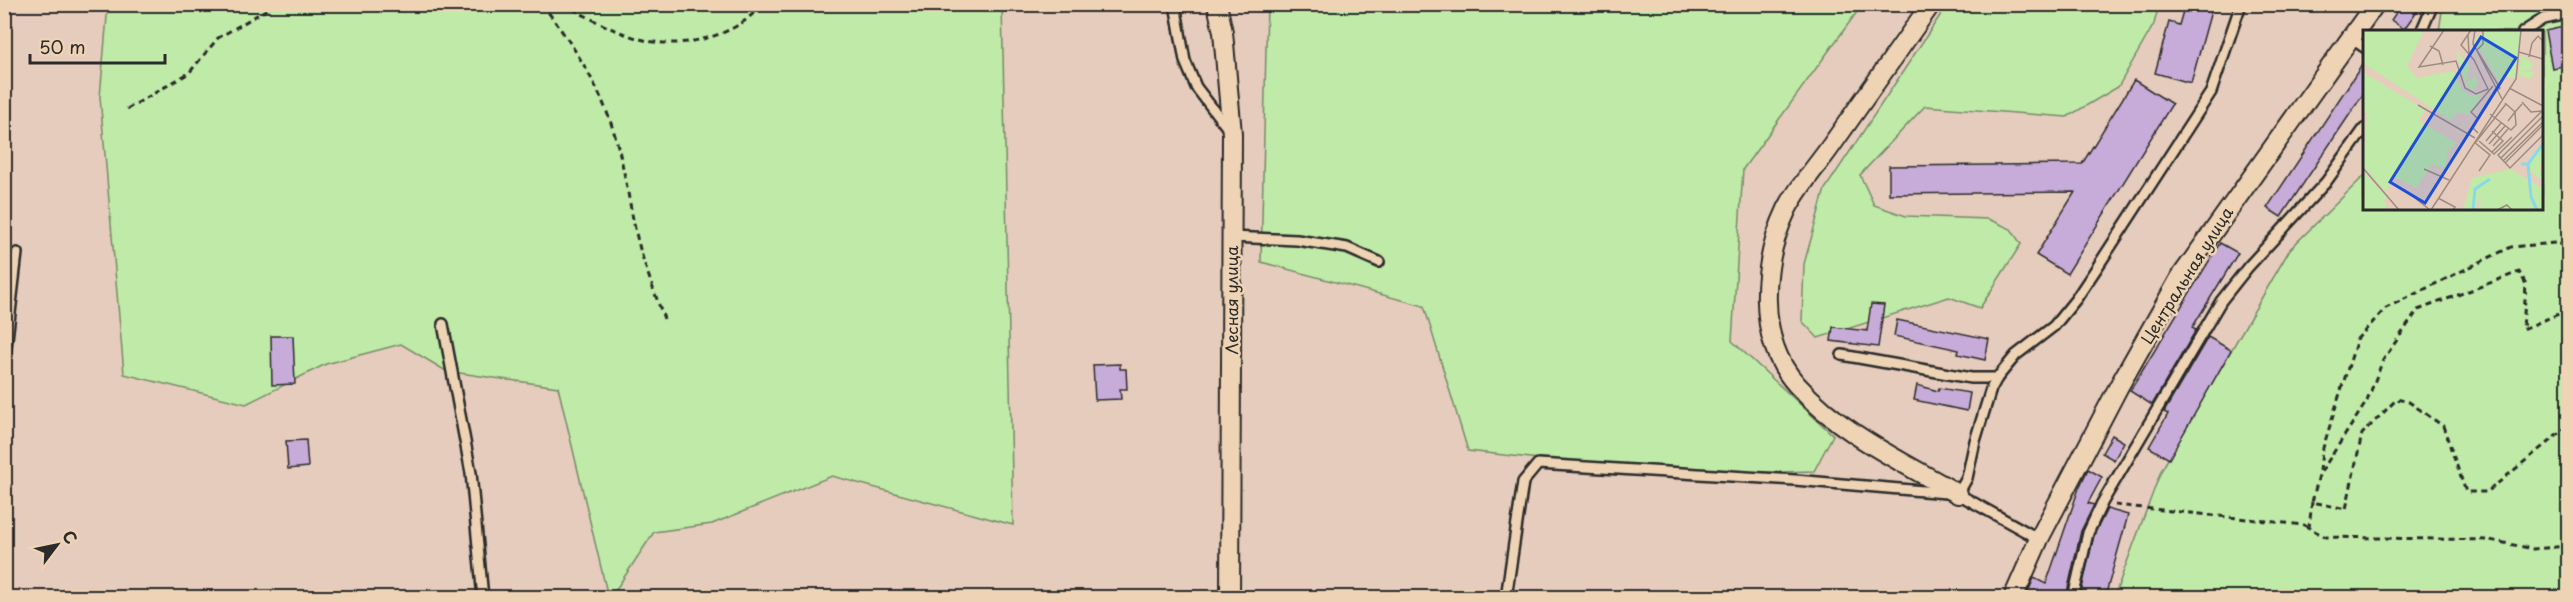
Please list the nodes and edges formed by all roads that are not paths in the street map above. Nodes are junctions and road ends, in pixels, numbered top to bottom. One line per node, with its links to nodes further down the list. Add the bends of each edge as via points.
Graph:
1 (1175, 4): 13 (lane, via 1185,61 1196,87)
2 (1217, 4): 13 (street, Лесная улица)
3 (1931, 4): 21 (street, via 1787,208 1772,251 1766,304 1776,353 1796,384 1832,417)
4 (2241, 4): 20 (lane, via 2211,92 2096,269 2054,326 2016,355)
5 (2375, 4): 8 (street, Центральная улица)
6 (2433, 4): 9 (lane)
7 (2568, 14): 10 (lane, via 2543,19)
8 (2364, 30)
9 (2422, 30)
10 (2526, 30)
11 (2358, 43): 22 (street, Центральная улица, via 2180,278)
12 (2363, 130): 27 (lane, via 2326,182 2221,301 2102,503 2088,532)
13 (1232, 134): 14 (street, Лесная улица)
14 (1232, 237): 16 (lane, via 1297,240 1347,248); 24 (street, Лесная улица)
15 (17, 253): 19 (lane)
16 (1379, 262)
17 (443, 324): 23 (lane, via 471,473)
18 (1842, 356): 20 (lane, via 1971,378)
19 (4, 365)
20 (1997, 378): 21 (lane, via 1967,478)
21 (1958, 494): 22 (lane); 25 (lane, via 1538,464 1523,482)
22 (2039, 539): 26 (street, Центральная улица)
23 (483, 597)
24 (1230, 597)
25 (1506, 597)
26 (2013, 597)
27 (2073, 597)

